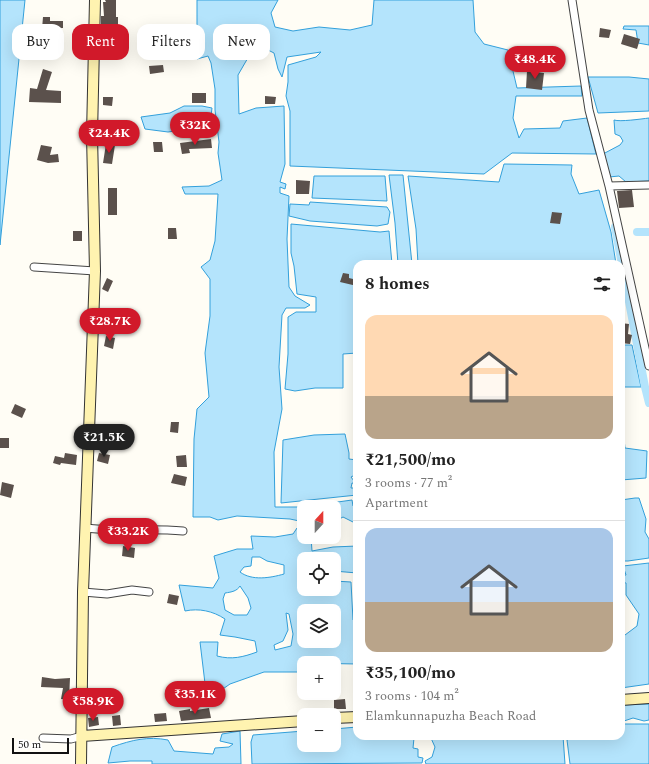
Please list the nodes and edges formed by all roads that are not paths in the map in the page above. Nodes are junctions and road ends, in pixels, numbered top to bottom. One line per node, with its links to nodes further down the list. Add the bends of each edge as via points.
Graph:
1 (95, 0): 6 (main road, via 92,135)
2 (572, 0): 4 (street, via 589,110)
3 (649, 185): 4 (street)
4 (609, 186): 7 (street)
5 (34, 267): 6 (street)
6 (95, 271): 8 (main road)
7 (649, 366)
8 (85, 528): 9 (street); 10 (main road)
9 (183, 531)
10 (83, 592): 11 (street); 17 (main road)
11 (149, 592)
12 (649, 698): 13 (main road)
13 (625, 700)
14 (353, 717): 15 (main road)
15 (341, 718)
16 (297, 721): 17 (main road)
17 (82, 736): 18 (street, via 71,739); 19 (main road)
18 (43, 738)
19 (81, 764)

